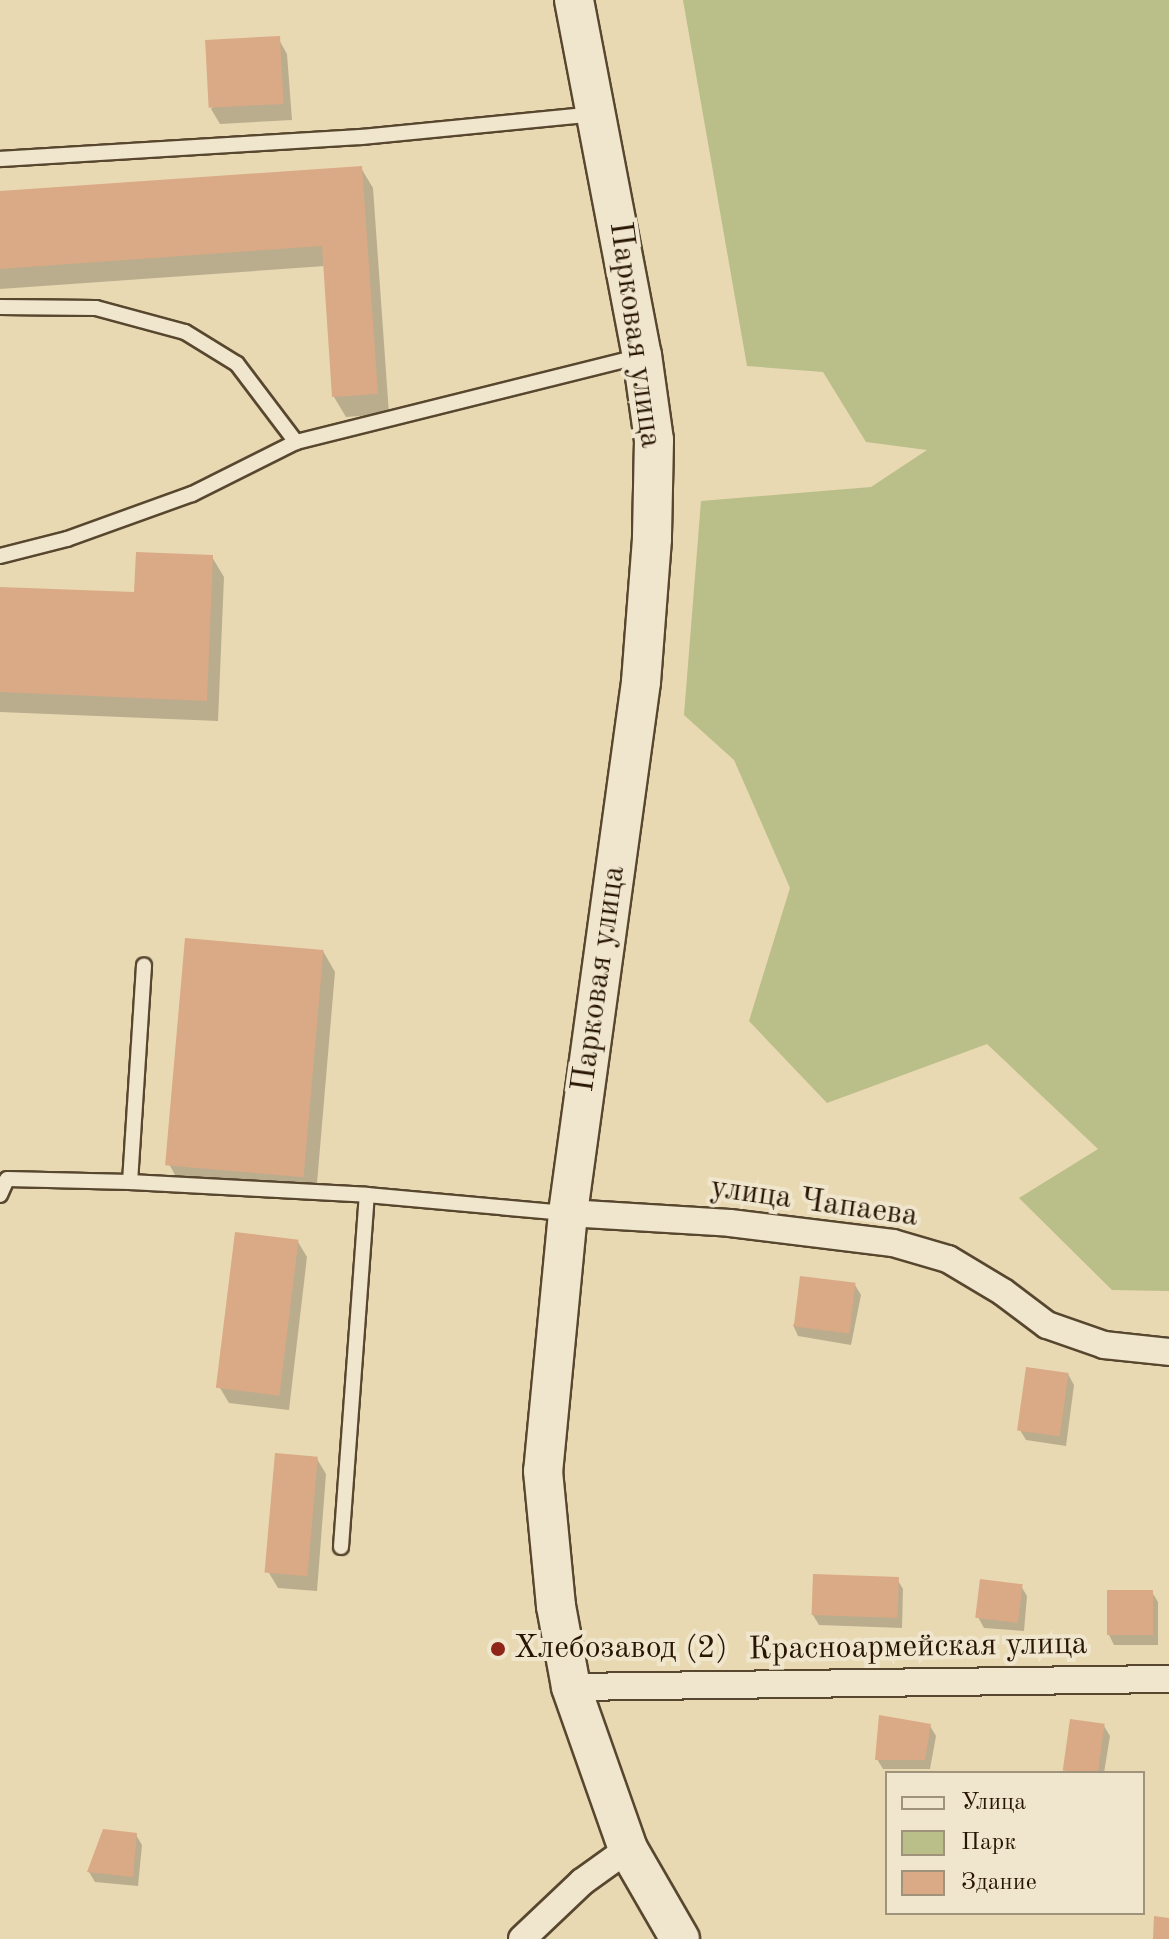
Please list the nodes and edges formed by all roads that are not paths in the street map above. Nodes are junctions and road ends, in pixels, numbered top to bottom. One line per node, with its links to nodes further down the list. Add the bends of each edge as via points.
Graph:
1 (574, 0): 2 (main road, Парковая улица)
2 (596, 113): 3 (lane, via 361,137); 5 (main road, Парковая улица)
3 (0, 159)
4 (0, 307): 6 (lane, via 96,308 185,332 237,364)
5 (642, 355): 6 (lane); 13 (main road, Парковая улица, via 654,440 641,682)
6 (296, 442): 7 (lane, via 192,494 67,539)
7 (0, 556)
8 (144, 965): 10 (lane)
9 (4, 1177): 10 (lane); 11 (lane)
10 (130, 1182): 12 (lane)
11 (0, 1195)
12 (367, 1195): 13 (lane); 15 (lane)
13 (568, 1213): 14 (street, улица Чапаева, via 730,1223 893,1243 948,1259 1047,1325 1104,1345); 17 (main road, Парковая улица, via 543,1471 556,1606)
14 (1169, 1352)
15 (341, 1547)
16 (1169, 1679): 17 (street, Красноармейская улица)
17 (571, 1687): 18 (main road, Парковая улица)
18 (628, 1849): 19 (street, via 582,1882); 20 (main road, Парковая улица)
19 (522, 1939)
20 (680, 1939)

